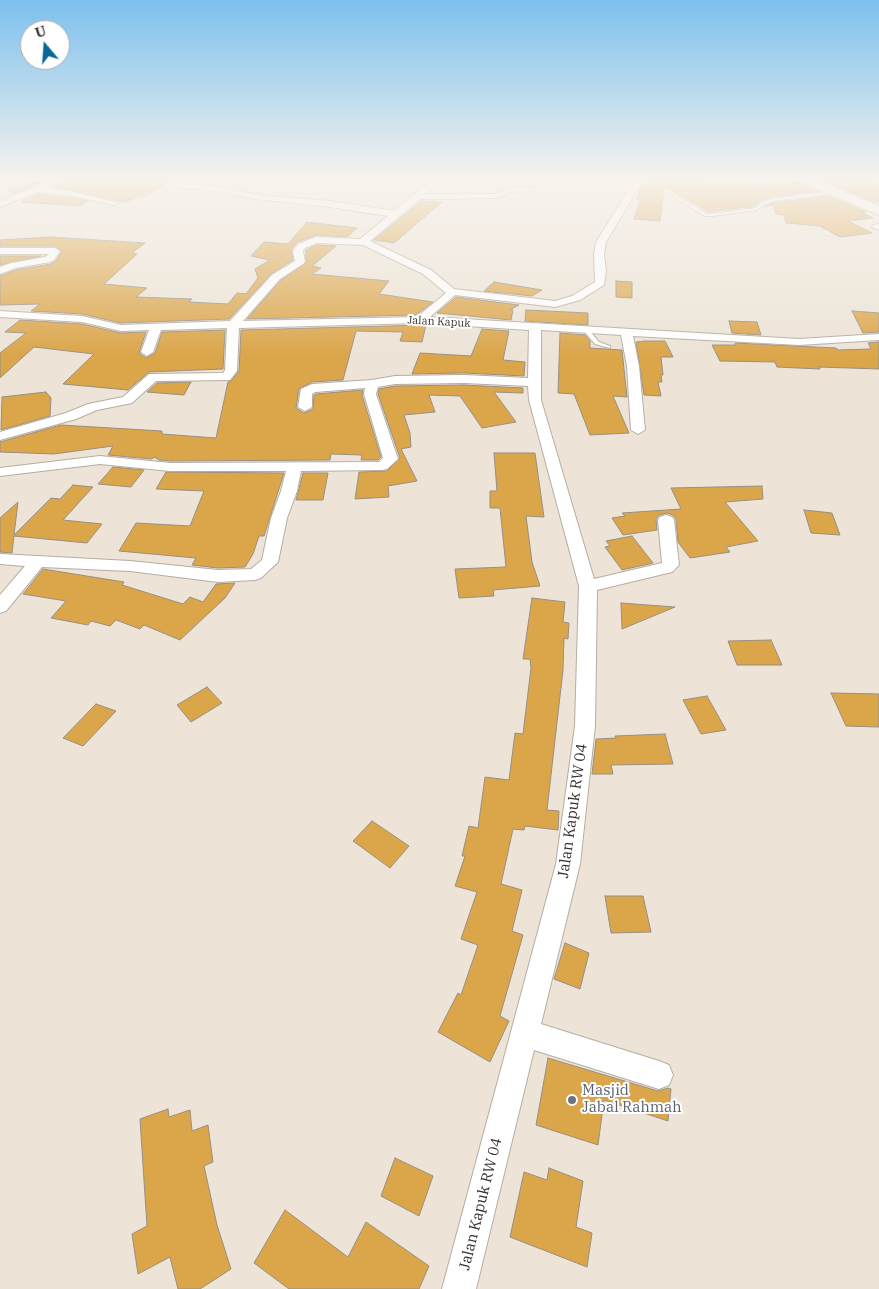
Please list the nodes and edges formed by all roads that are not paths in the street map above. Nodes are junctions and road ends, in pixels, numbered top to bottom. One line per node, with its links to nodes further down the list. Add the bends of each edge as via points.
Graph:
1 (366, 237): 3 (street)
2 (604, 237): 6 (street, via 599,254 600,283 576,298 555,304)
3 (365, 242): 6 (street, via 427,272); 9 (street, via 327,239 308,242 298,251 300,262 276,277)
4 (0, 250): 5 (street, via 55,251 47,260)
5 (0, 271)
6 (453, 292): 8 (street)
7 (0, 314): 11 (street, Jalan Kapuk, via 82,320 121,328)
8 (420, 320): 9 (street, Jalan Kapuk); 10 (street, Jalan Kapuk)
9 (233, 325): 11 (street, Jalan Kapuk); 21 (street, via 232,371 226,377 153,377 127,400 93,407)
10 (535, 327): 12 (street, Jalan Kapuk); 17 (street, Jalan Kapuk RW 04)
11 (156, 328): 16 (street)
12 (586, 330): 13 (street, Jalan Kapuk); 15 (lane, via 597,343)
13 (626, 332): 14 (street, Jalan Kapuk, via 799,342); 20 (street, via 633,366)
14 (879, 337)
15 (608, 347)
16 (147, 352)
17 (534, 382): 18 (street, via 464,379 395,380); 27 (street, Jalan Kapuk RW 04, via 535,400)
18 (372, 384): 19 (street, via 312,388 306,392); 22 (street, via 370,394 391,459 382,466)
19 (305, 407)
20 (638, 430)
21 (0, 436)
22 (294, 467): 23 (street, via 170,467 100,460); 26 (street, via 270,562 254,574 218,576 130,566)
23 (0, 472)
24 (666, 520): 27 (street, via 671,565)
25 (0, 559): 26 (street)
26 (38, 562): 28 (street)
27 (588, 586): 29 (street, Jalan Kapuk RW 04, via 586,726 568,864)
28 (0, 607)
29 (525, 1033): 30 (street); 31 (street, Jalan Kapuk RW 04)
30 (659, 1075)
31 (459, 1289)

